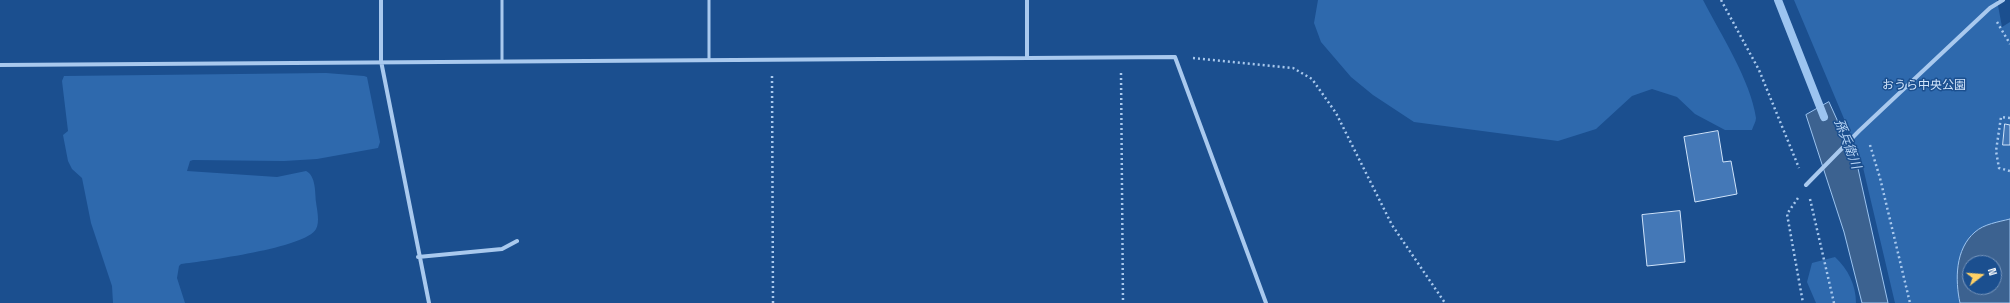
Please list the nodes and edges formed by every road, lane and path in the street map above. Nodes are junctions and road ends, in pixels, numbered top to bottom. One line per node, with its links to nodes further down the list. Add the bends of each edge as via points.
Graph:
1 (381, 0): 15 (street)
2 (502, 0): 13 (lane)
3 (709, 0): 14 (lane)
4 (1027, 0): 11 (street)
5 (1721, 0): 20 (path, via 1759,70)
6 (2003, 0): 7 (street)
7 (1990, 8): 8 (path); 18 (street)
8 (2010, 44)
9 (1120, 56): 10 (street); 11 (street); 25 (path)
10 (1175, 56): 26 (street); 27 (path, via 1293,68 1312,79 1336,113 1392,225)
11 (1027, 57): 12 (street)
12 (772, 58): 14 (street); 24 (path)
13 (502, 60): 14 (street); 15 (street)
14 (709, 60)
15 (382, 61): 16 (street); 22 (street)
16 (0, 64)
17 (2010, 118): 19 (path, via 2001,117 1996,151 1999,168)
18 (1864, 127): 20 (street); 30 (path, via 1880,178)
19 (2010, 170)
20 (1806, 185): 28 (path, via 1787,214); 29 (path)
21 (517, 241): 22 (street, via 502,249)
22 (418, 257): 23 (street)
23 (429, 303)
24 (773, 303)
25 (1122, 303)
26 (1266, 303)
27 (1445, 303)
28 (1803, 303)
29 (1834, 303)
30 (1910, 303)

